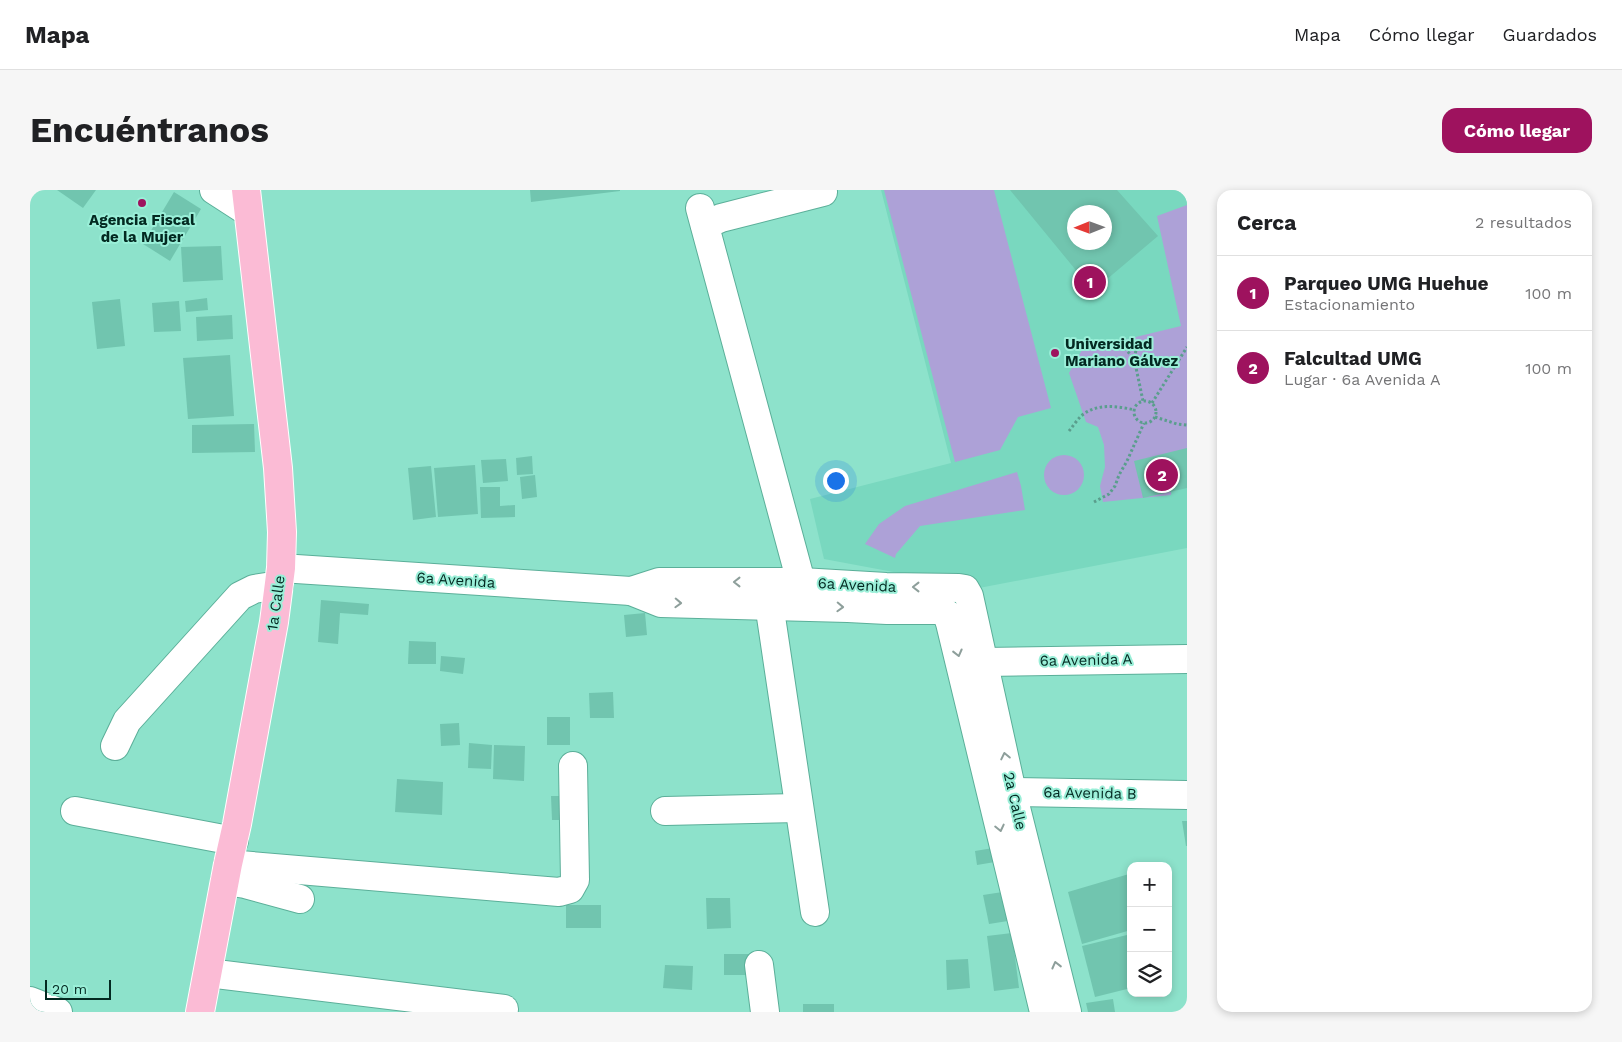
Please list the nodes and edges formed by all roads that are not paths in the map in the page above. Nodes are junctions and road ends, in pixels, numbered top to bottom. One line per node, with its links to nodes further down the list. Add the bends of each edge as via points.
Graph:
1 (214, 190): 3 (street)
2 (823, 192): 5 (street, via 721,218 702,217)
3 (247, 201): 4 (main road, 1a Calle, via 278,468 282,532)
4 (280, 577): 7 (street, 6a Avenida, via 631,591 661,603); 11 (street, 6a Avenida, via 240,596 127,721); 18 (main road, 1a Calle)
5 (801, 582): 6 (street, 6a Avenida, one-way to 5); 7 (street, 6a Avenida)
6 (965, 589): 10 (street, 2a Calle)
7 (768, 594): 8 (street, 6a Avenida, one-way to 8, via 848,608); 15 (street)
8 (940, 610): 13 (street, 2a Calle, one-way to 13, via 947,614)
9 (1187, 658): 10 (street, 6a Avenida A)
10 (984, 662): 13 (street, 2a Calle, one-way to 10)
11 (115, 746)
12 (573, 766): 18 (street, via 575,880 570,889 559,892)
13 (1002, 793): 14 (street, 6a Avenida B); 28 (street, 2a Calle, one-way to 28); 29 (street, 2a Calle, one-way to 13)
14 (1187, 795)
15 (799, 808): 17 (street); 20 (street)
16 (75, 811): 18 (street)
17 (665, 811)
18 (229, 862): 19 (street, via 245,884); 22 (main road, 1a Calle)
19 (300, 900)
20 (815, 912)
21 (759, 965): 27 (street)
22 (208, 973): 24 (street); 26 (main road, 1a Calle)
23 (30, 1001): 25 (street)
24 (504, 1009)
25 (58, 1012)
26 (200, 1012)
27 (765, 1012)
28 (1044, 1012)
29 (1067, 1012)

